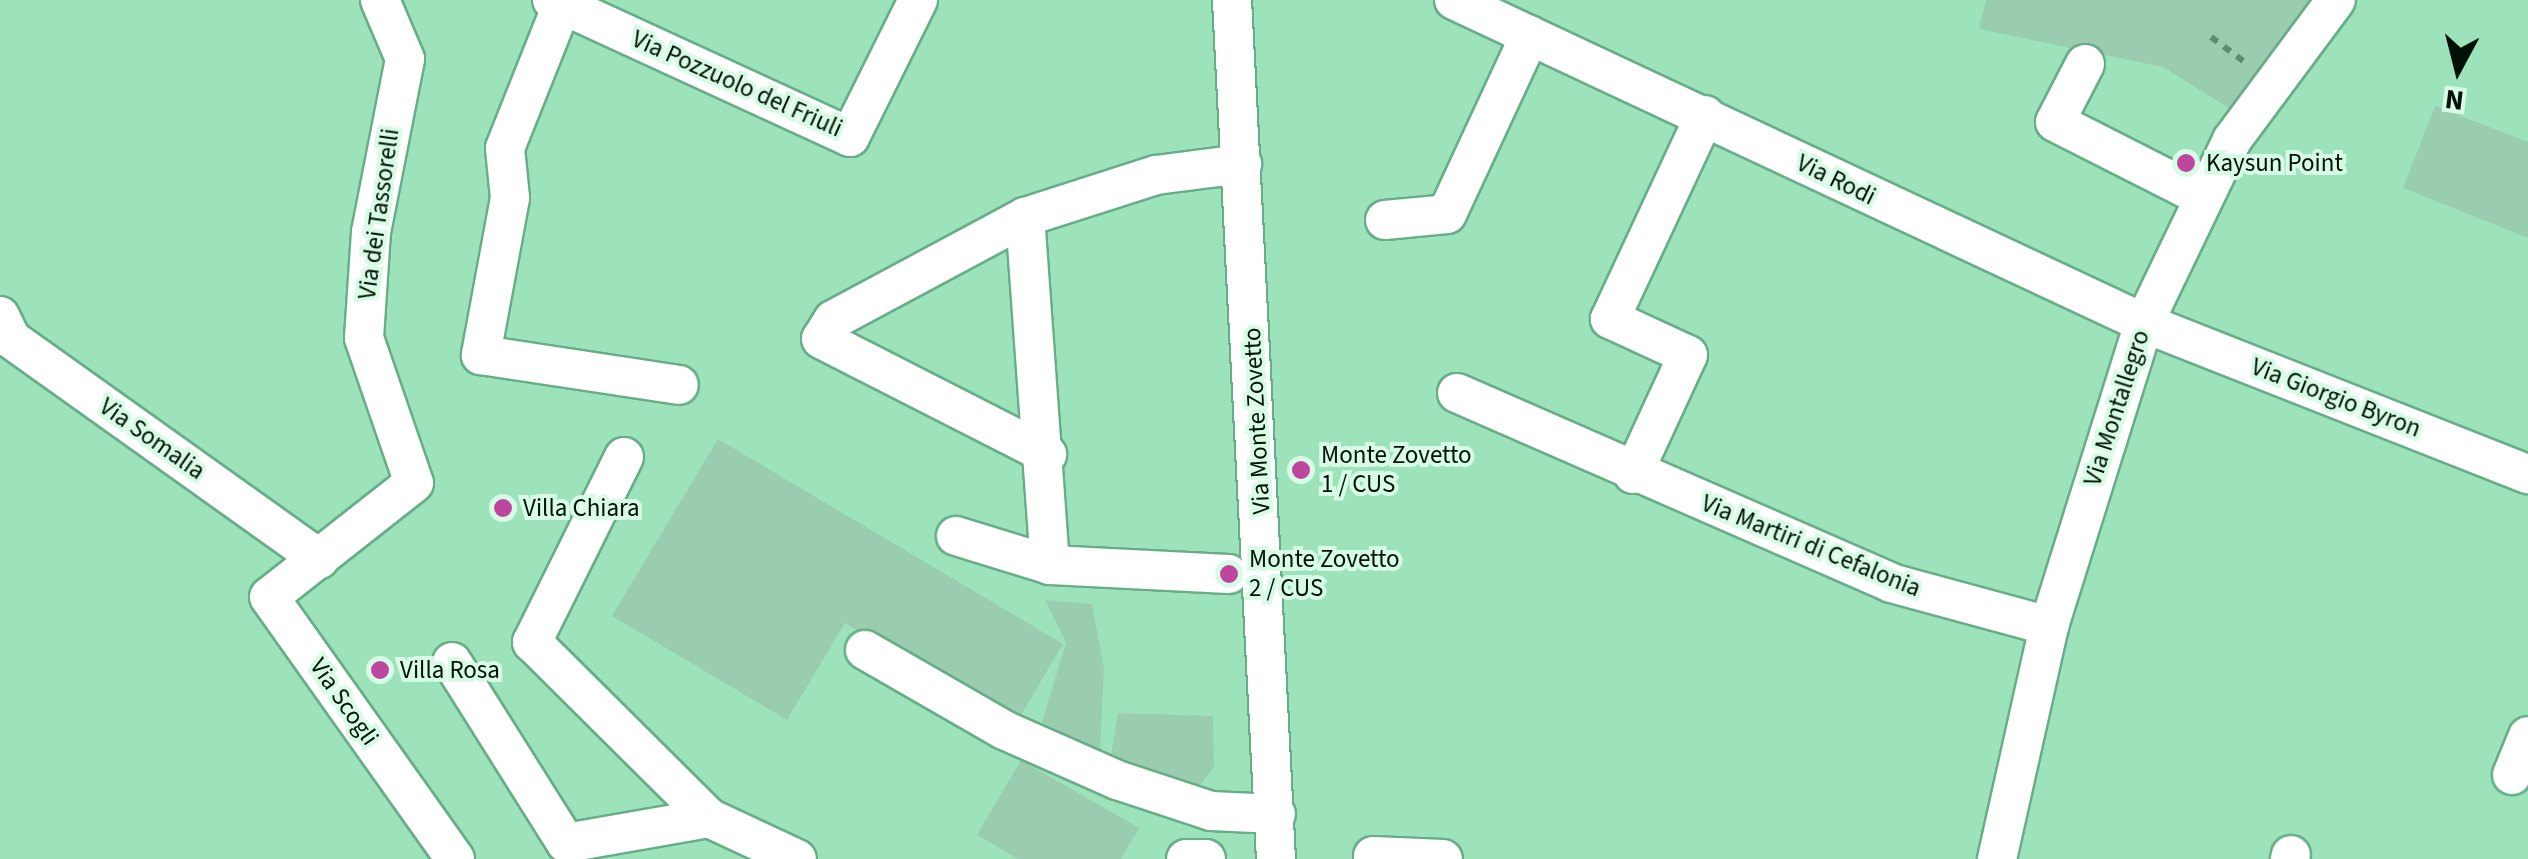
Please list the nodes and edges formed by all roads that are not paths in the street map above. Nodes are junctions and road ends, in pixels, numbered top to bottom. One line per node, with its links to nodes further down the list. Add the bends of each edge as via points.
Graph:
1 (380, 0): 23 (street, Via dei Tassorelli, via 405,59 371,232 364,338 414,484)
2 (918, 0): 6 (street, Via Pozzuolo del Friuli, via 850,137)
3 (1232, 0): 10 (street, Via Monte Zovetto)
4 (1454, 0): 7 (street, Via Rodi)
5 (2336, 0): 11 (street, Via Montallegro)
6 (557, 2): 16 (street, Via Pozzuolo del Friuli, via 505,148 510,198 480,355)
7 (1530, 35): 9 (street, Via Rodi); 13 (street, via 1447,214)
8 (2084, 64): 11 (street, via 2055,122)
9 (1705, 115): 14 (street, Via Rodi); 20 (street, via 1610,319 1688,355)
10 (1242, 164): 12 (street, via 1156,175); 31 (street, Via Monte Zovetto)
11 (2200, 196): 14 (street, Via Montallegro)
12 (1025, 217): 18 (street); 18 (street, via 833,320 821,339)
13 (1385, 220)
14 (2144, 322): 21 (street, Via Giorgio Byron); 26 (street, Via Montallegro)
15 (4, 342): 23 (street, Via Somalia)
16 (679, 384)
17 (1458, 394): 20 (street, Via Martiri di Cefalonia)
18 (1047, 454): 24 (street)
19 (624, 457): 32 (street, via 532,642)
20 (1633, 474): 26 (street, Via Martiri di Cefalonia, via 1891,584)
21 (2528, 474)
22 (956, 536): 24 (street)
23 (319, 559): 35 (street, Via Scogli, via 269,598)
24 (1050, 565): 25 (street)
25 (1229, 574)
26 (2049, 626): 41 (street, Via Montallegro)
27 (865, 650): 31 (street, via 1004,730 1117,780 1211,812)
28 (452, 662): 33 (street)
29 (2528, 736): 30 (street)
30 (2512, 774)
31 (1276, 814): 39 (street, Via Monte Zovetto)
32 (709, 818): 33 (street); 36 (street)
33 (562, 851)
34 (1373, 856): 40 (street)
35 (455, 859)
36 (797, 859)
37 (1186, 859): 38 (street)
38 (1206, 859)
39 (1276, 859)
40 (1443, 859)
41 (1996, 859)

